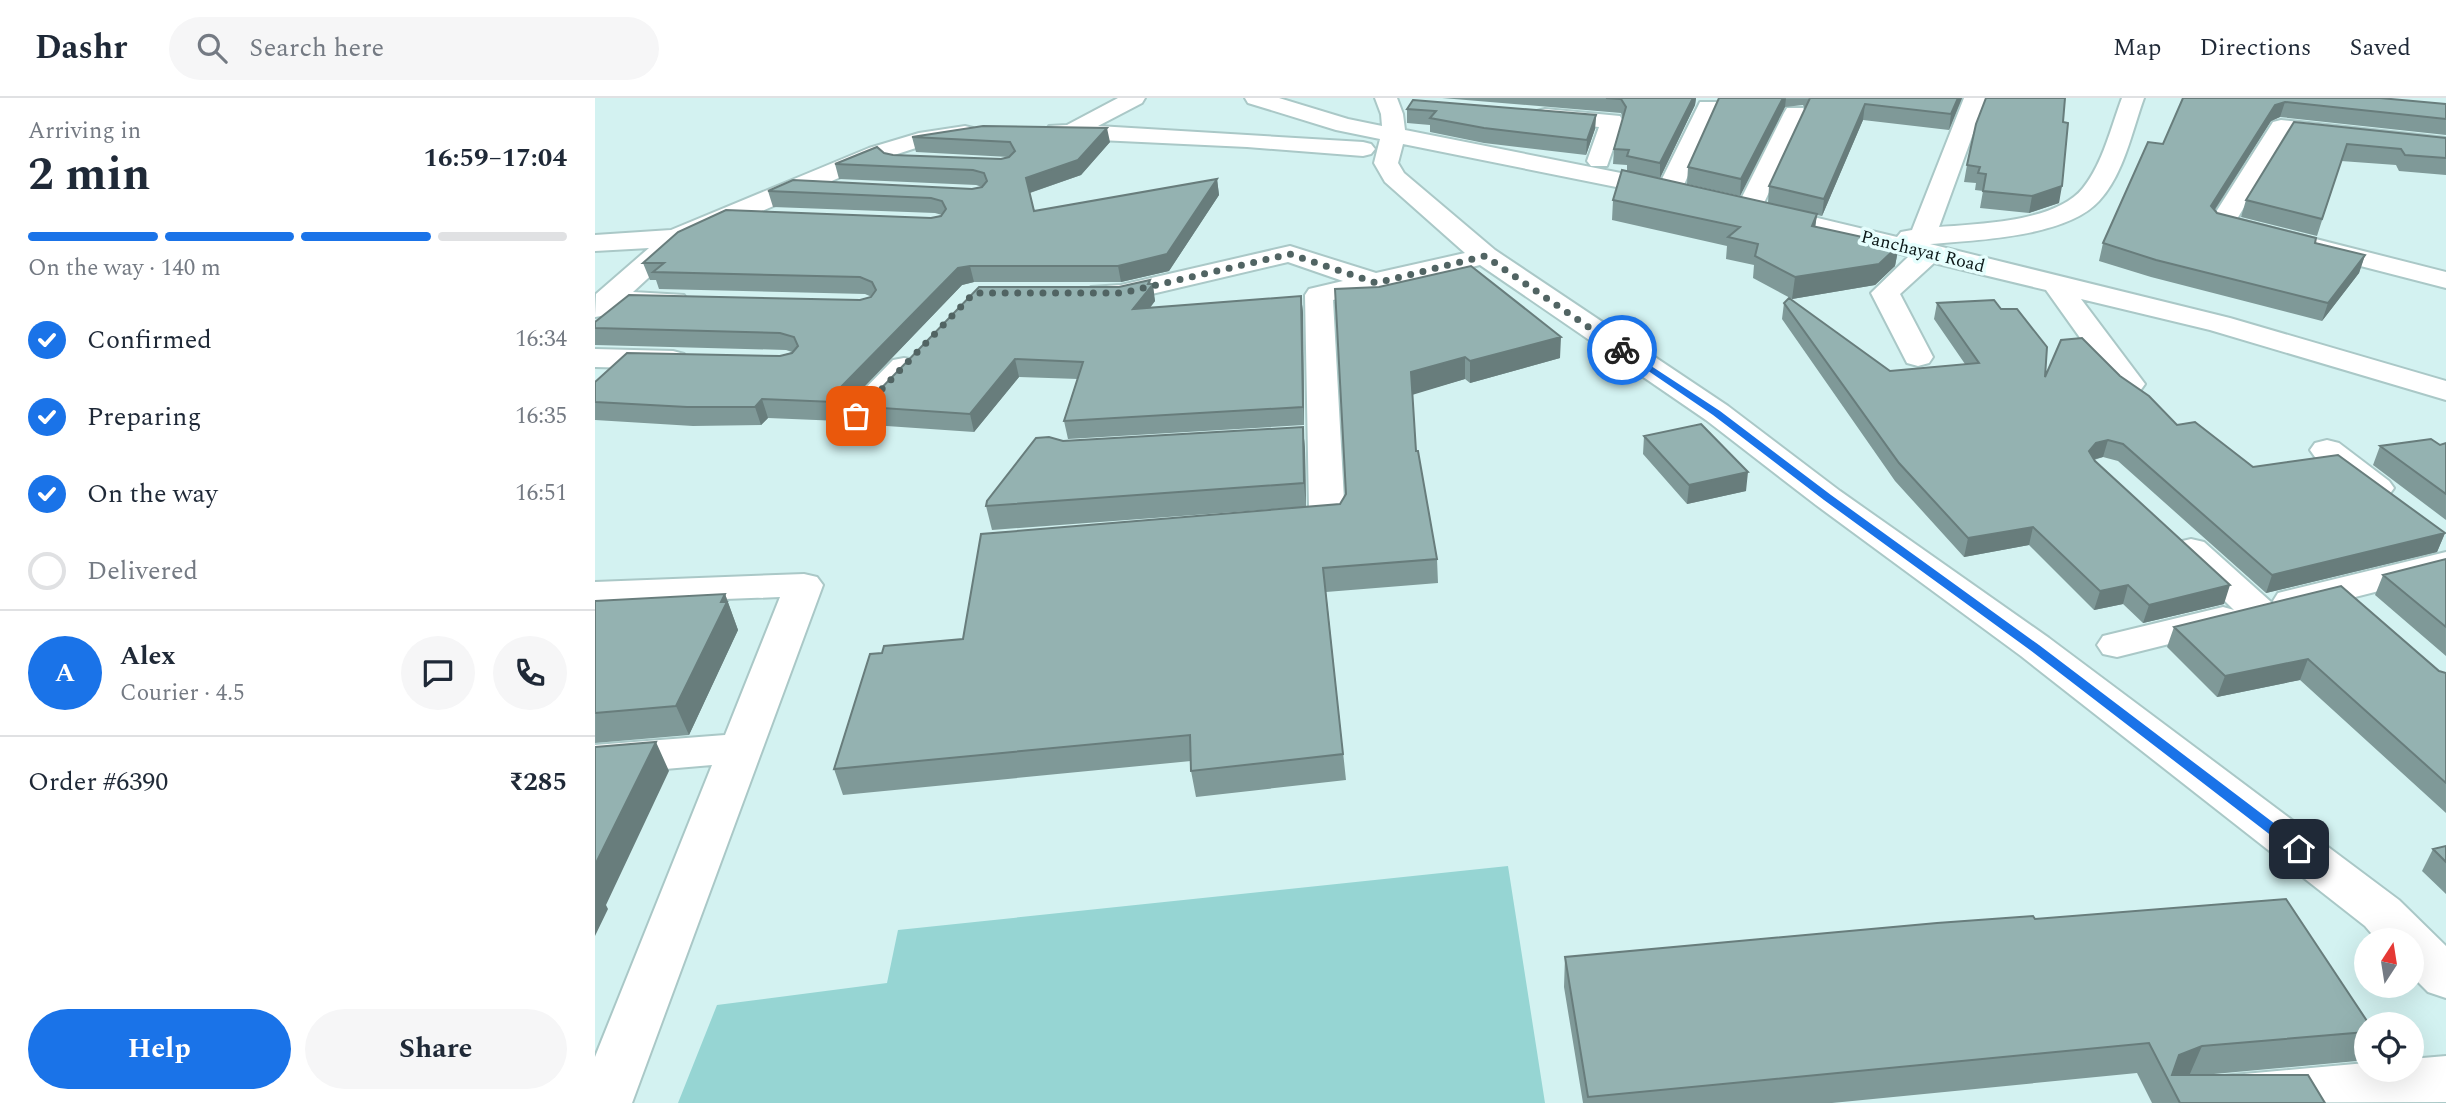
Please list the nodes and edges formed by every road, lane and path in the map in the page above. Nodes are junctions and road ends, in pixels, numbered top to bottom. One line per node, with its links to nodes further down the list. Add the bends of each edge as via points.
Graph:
1 (1134, 98): 10 (street)
2 (1256, 98): 12 (street)
3 (1975, 98): 27 (street)
4 (2133, 98): 27 (street, via 2089,197 2060,217)
5 (1398, 102): 12 (street)
6 (1708, 107): 19 (street)
7 (1795, 113): 22 (street)
8 (1529, 114): 15 (street, via 1612,121)
9 (1035, 131): 10 (street)
10 (1071, 131): 12 (street)
11 (988, 132): 14 (street, via 919,140)
12 (1392, 144): 19 (street); 28 (street, via 1386,163 1394,177)
13 (2446, 145): 29 (street, via 2281,127 2222,223)
14 (860, 159): 16 (street); 17 (street)
15 (1599, 161)
16 (925, 162)
17 (789, 188): 18 (street); 23 (street)
18 (842, 190)
19 (1669, 190): 20 (street)
20 (1696, 197)
21 (1722, 203): 22 (street, Panchayat Road)
22 (1749, 209): 27 (street, Panchayat Road, via 1886,241)
23 (728, 216): 24 (street); 25 (street)
24 (783, 218)
25 (676, 238): 26 (street); 34 (street)
26 (595, 243)
27 (1926, 245): 31 (street, Panchayat Road); 36 (street, via 1885,293)
28 (1485, 256): 30 (street); 54 (street, via 1717,413 2035,647)
29 (2446, 280)
30 (1376, 283): 32 (street, via 1290,254 1122,293); 44 (street, via 1319,295 1311,437 1327,518)
31 (2055, 283): 39 (street); 40 (street, Panchayat Road, via 2220,324)
32 (1068, 293)
33 (702, 302): 34 (street)
34 (601, 305)
35 (920, 350): 41 (street)
36 (1918, 357)
37 (595, 358): 38 (street)
38 (704, 361)
39 (2129, 384)
40 (2446, 390)
41 (856, 416)
42 (2326, 450): 43 (street)
43 (2403, 507)
44 (1259, 523)
45 (2165, 526): 49 (street)
46 (2442, 545): 47 (street)
47 (2341, 589): 49 (street); 50 (street)
48 (595, 593): 52 (street, via 804,585)
49 (2257, 610): 51 (street)
50 (2373, 617)
51 (2117, 645)
52 (741, 748): 53 (street); 58 (street)
53 (595, 760)
54 (2397, 928)
55 (2424, 955): 56 (street)
56 (2446, 978)
57 (2446, 1079): 59 (street)
58 (604, 1103)
59 (2189, 1103)

